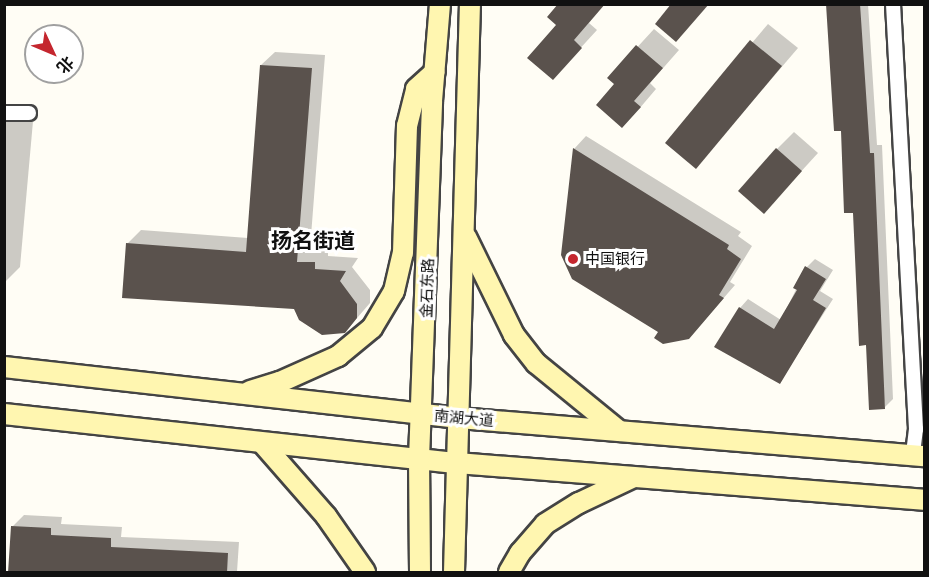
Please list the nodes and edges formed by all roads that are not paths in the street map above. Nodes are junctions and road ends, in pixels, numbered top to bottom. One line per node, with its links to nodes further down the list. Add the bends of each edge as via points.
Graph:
1 (440, 4): 4 (main road, 金石东路)
2 (470, 4): 7 (main road)
3 (893, 4): 15 (street)
4 (435, 72): 9 (main road, via 416,89 407,126 403,253 394,291 372,328 338,356); 11 (main road, 金石东路)
5 (4, 112): 6 (street)
6 (29, 113)
7 (465, 235): 12 (main road); 13 (main road, via 514,335 536,363)
8 (4, 367): 9 (main road, 南湖大道)
9 (240, 394): 11 (main road, 南湖大道)
10 (4, 414): 14 (main road)
11 (422, 414): 12 (main road, 南湖大道); 16 (main road, 金石东路)
12 (459, 418): 13 (main road, 南湖大道); 17 (main road)
13 (619, 431): 15 (main road, 南湖大道)
14 (263, 444): 16 (main road); 20 (main road, via 326,516)
15 (919, 455)
16 (419, 459): 17 (main road); 21 (main road, 金石东路)
17 (458, 463): 18 (main road); 22 (main road)
18 (635, 477): 19 (main road); 23 (main road, via 545,524)
19 (924, 500)
20 (365, 573)
21 (420, 573)
22 (454, 573)
23 (509, 573)

